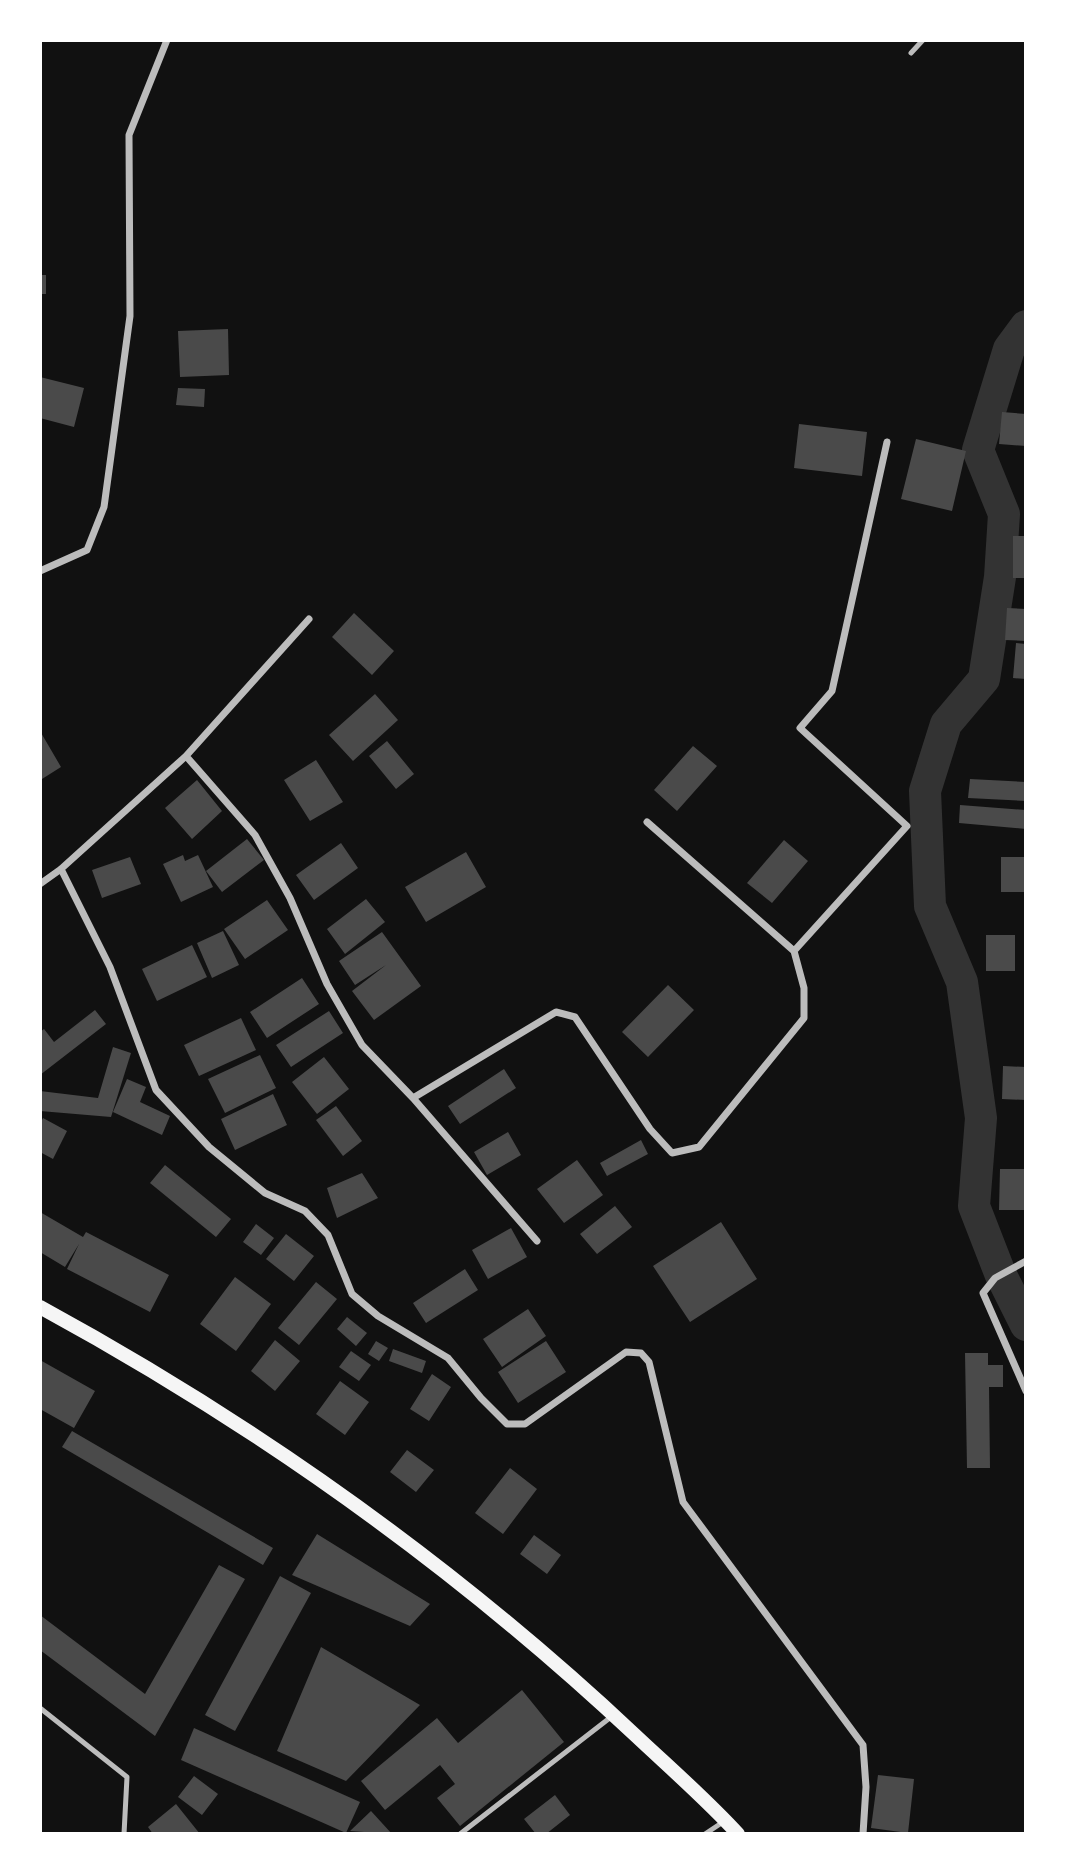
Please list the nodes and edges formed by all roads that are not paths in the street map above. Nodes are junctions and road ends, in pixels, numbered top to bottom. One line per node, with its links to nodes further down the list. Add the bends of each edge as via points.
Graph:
1 (167, 40): 5 (street, via 129,135 130,316 104,507 87,550)
2 (923, 40): 3 (lane)
3 (911, 53)
4 (887, 442): 11 (street, via 832,691 800,728 907,826)
5 (40, 572)
6 (309, 619): 7 (street)
7 (186, 756): 9 (street); 12 (street, via 255,835 362,1045)
8 (647, 822): 11 (street)
9 (61, 869): 10 (street); 24 (street, via 110,967 156,1090 218,1155 265,1193 305,1211 328,1234 352,1294 377,1316 448,1358 507,1424 525,1424 625,1352 641,1353 649,1362 682,1502 863,1745)
10 (40, 884)
11 (794, 951): 12 (street, via 804,988 804,1017 698,1147 672,1153 650,1129 575,1017 556,1012)
12 (413, 1098): 13 (street)
13 (537, 1241)
14 (1025, 1261): 16 (street, via 995,1278 983,1293)
15 (40, 1307): 18 (main road, via 257,1435 467,1590 566,1670)
16 (1026, 1391)
17 (40, 1708): 20 (lane, via 127,1777)
18 (613, 1715): 19 (main road); 21 (lane)
19 (725, 1820): 22 (lane); 23 (main road)
20 (124, 1834)
21 (460, 1834)
22 (705, 1834)
23 (738, 1834)
24 (863, 1834)

